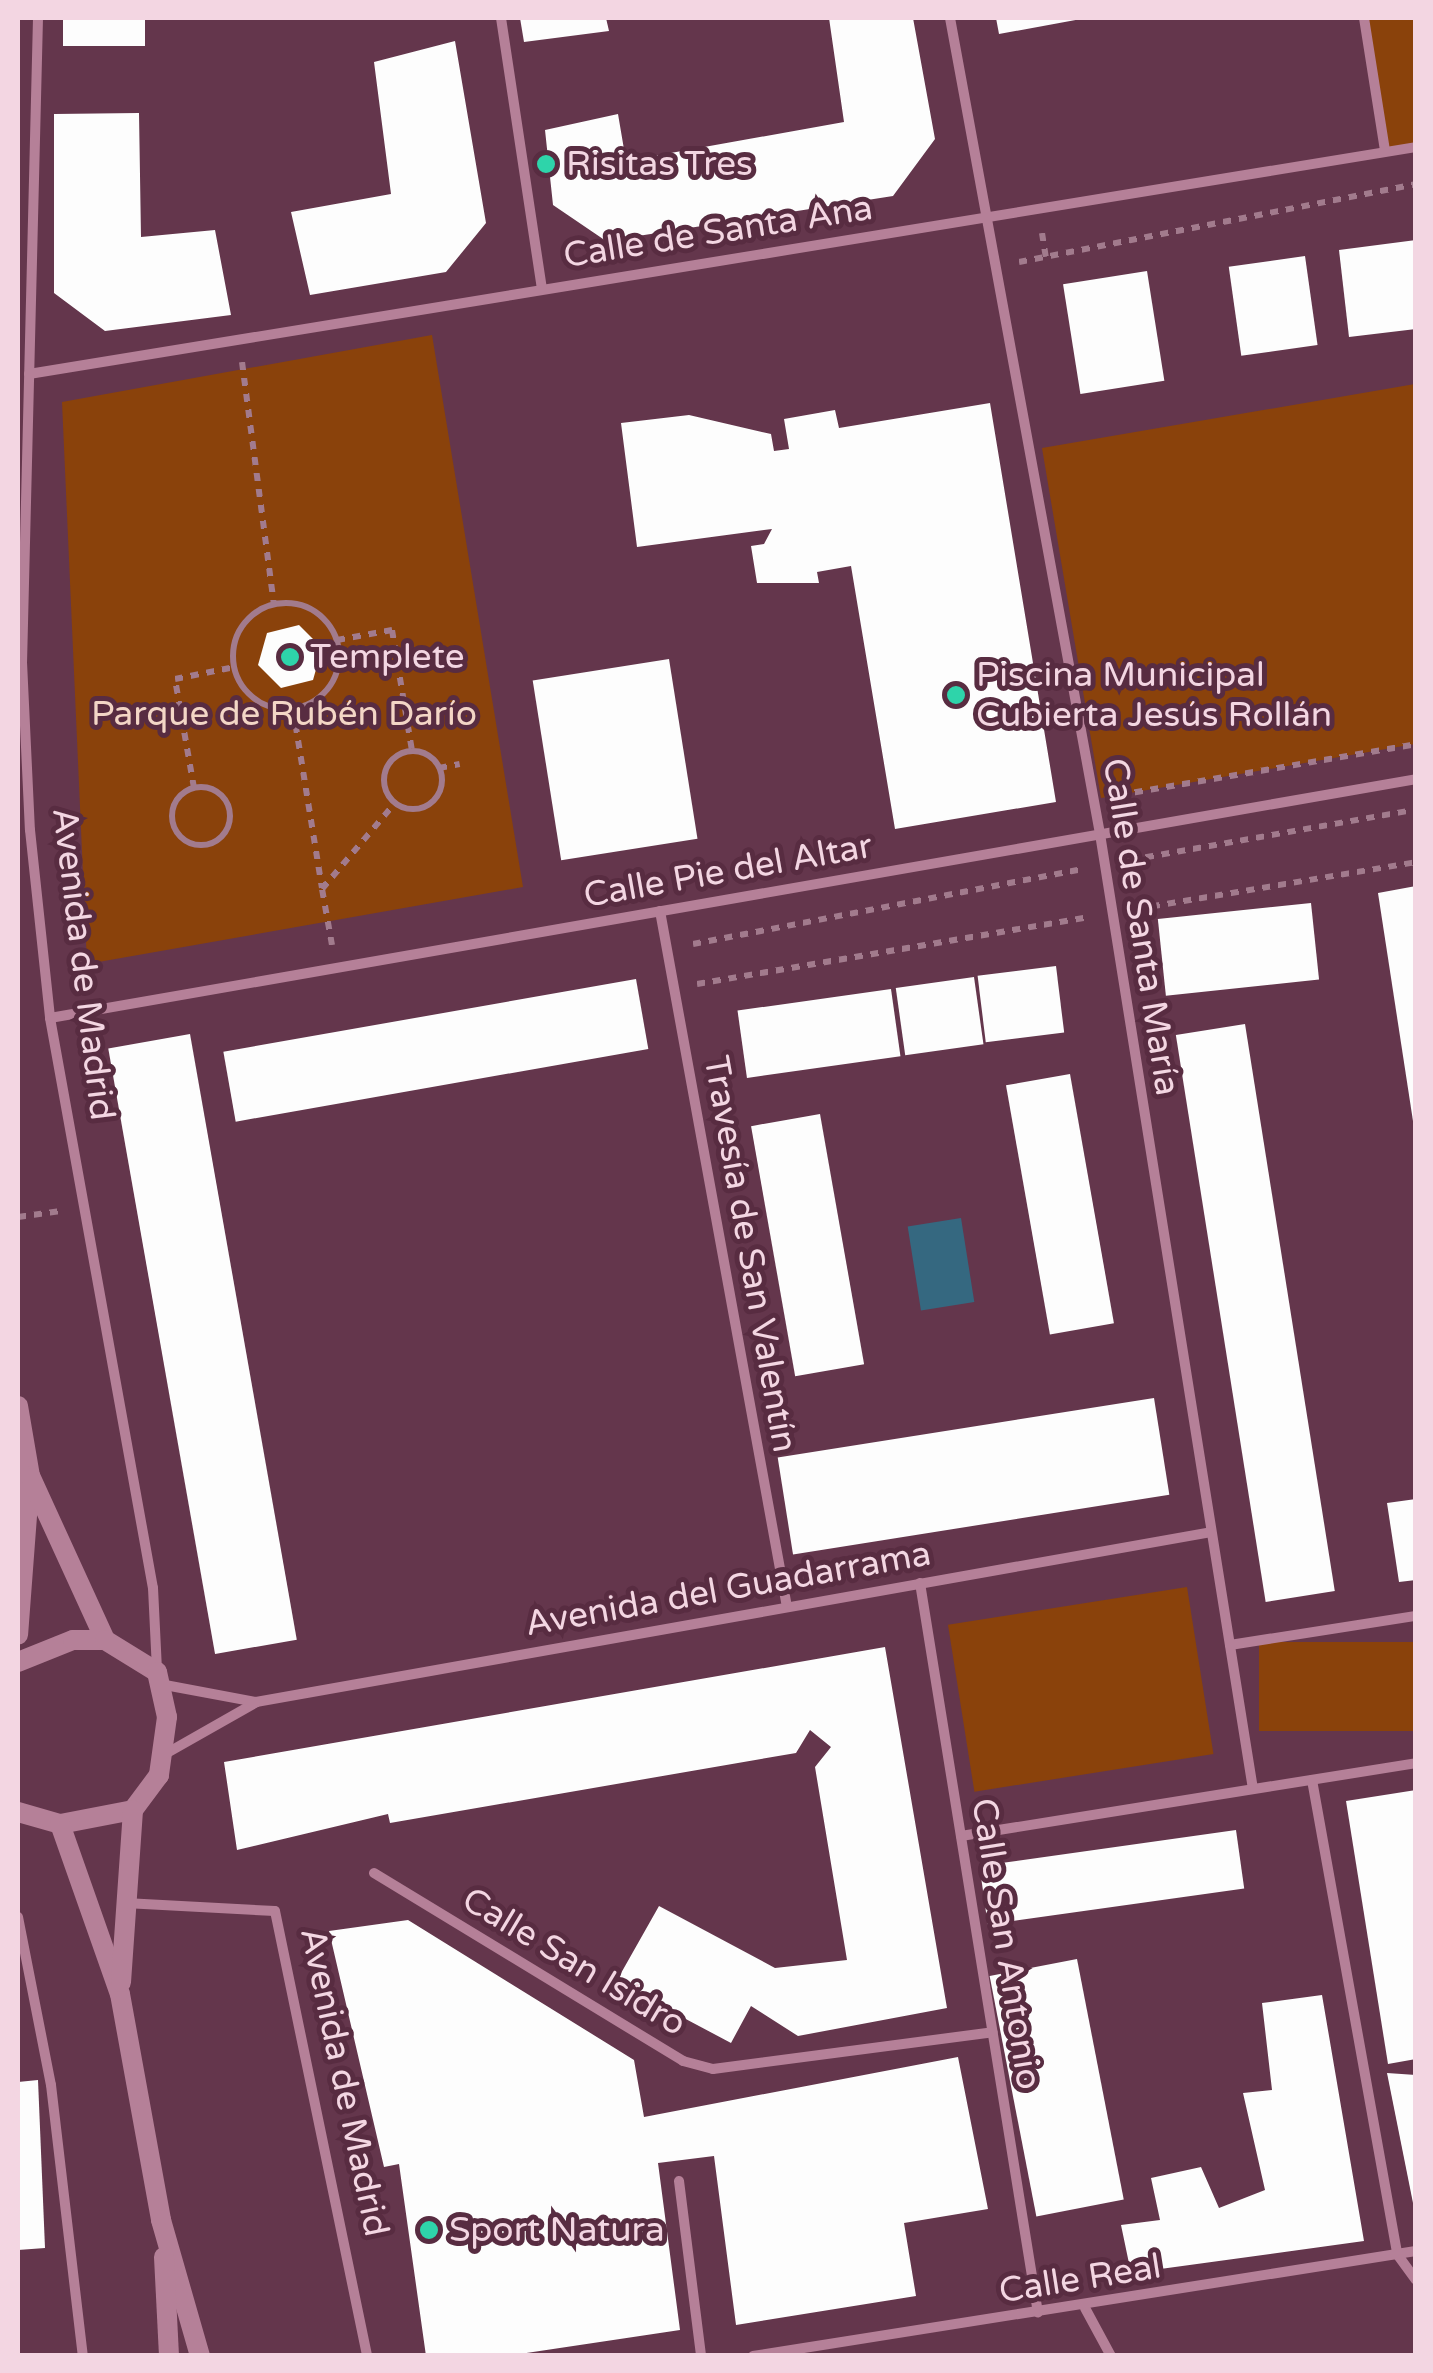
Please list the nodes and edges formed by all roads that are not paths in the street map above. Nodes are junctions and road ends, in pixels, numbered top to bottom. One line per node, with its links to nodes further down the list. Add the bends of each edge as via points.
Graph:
1 (38, 18): 9 (street, Avenida de Madrid)
2 (500, 18): 8 (street)
3 (950, 18): 7 (street, Calle de Santa María)
4 (1364, 18): 6 (street)
5 (1416, 147): 6 (street, Calle de Santa Ana)
6 (1385, 151): 7 (street, Calle de Santa Ana)
7 (984, 217): 8 (street, Calle de Santa Ana); 11 (street, Calle de Santa María)
8 (542, 288): 9 (street, Calle de Santa Ana)
9 (30, 374): 13 (street, Avenida de Madrid, via 22,662)
10 (1416, 779): 11 (street, Calle Pie del Altar)
11 (1100, 834): 12 (street, Calle Pie del Altar); 16 (street, Calle de Santa María)
12 (660, 912): 13 (street, Calle Pie del Altar); 18 (street, Travesía de San Valentín)
13 (50, 1018): 24 (street, Avenida de Madrid, via 153,1588)
14 (18, 1406): 15 (main road)
15 (30, 1476): 20 (main road); 21 (main road)
16 (1211, 1532): 17 (street, Avenida del Guadarrama); 22 (street, Calle de Santa María)
17 (920, 1583): 18 (street, Avenida del Guadarrama); 33 (street, Calle San Antonio)
18 (787, 1607): 25 (street, Avenida del Guadarrama)
19 (1416, 1616): 22 (street)
20 (18, 1635)
21 (105, 1640): 23 (main road, via 73,1640); 24 (main road)
22 (1230, 1645): 29 (street, Calle de Santa María)
23 (18, 1662)
24 (161, 1678): 25 (street, Avenida del Guadarrama); 26 (main road)
25 (256, 1702): 26 (street, Avenida del Guadarrama)
26 (167, 1753): 30 (main road)
27 (1416, 1763): 28 (street)
28 (1312, 1780): 29 (street); 42 (street)
29 (1252, 1789): 33 (street)
30 (132, 1810): 32 (main road); 35 (main road)
31 (18, 1812): 32 (main road)
32 (60, 1824): 37 (main road)
33 (961, 1836): 38 (street, Calle San Antonio)
34 (374, 1872): 38 (street, Calle San Isidro, via 698,2065)
35 (125, 1902): 37 (main road); 49 (street, Avenida de Madrid, via 275,1911)
36 (18, 1917): 46 (street, via 51,2085)
37 (120, 1994): 40 (main road)
38 (993, 2032): 45 (street, Calle San Antonio)
39 (679, 2181): 50 (street)
40 (162, 2220): 47 (main road); 48 (main road)
41 (1416, 2251): 42 (street, Calle Real)
42 (1397, 2254): 43 (street); 44 (street, Calle Real)
43 (1416, 2280)
44 (1084, 2308): 45 (street, Calle Real); 52 (street)
45 (1038, 2313): 51 (street, Calle Real)
46 (84, 2356)
47 (169, 2356)
48 (200, 2356)
49 (367, 2356)
50 (701, 2356)
51 (753, 2356)
52 (1111, 2356)

